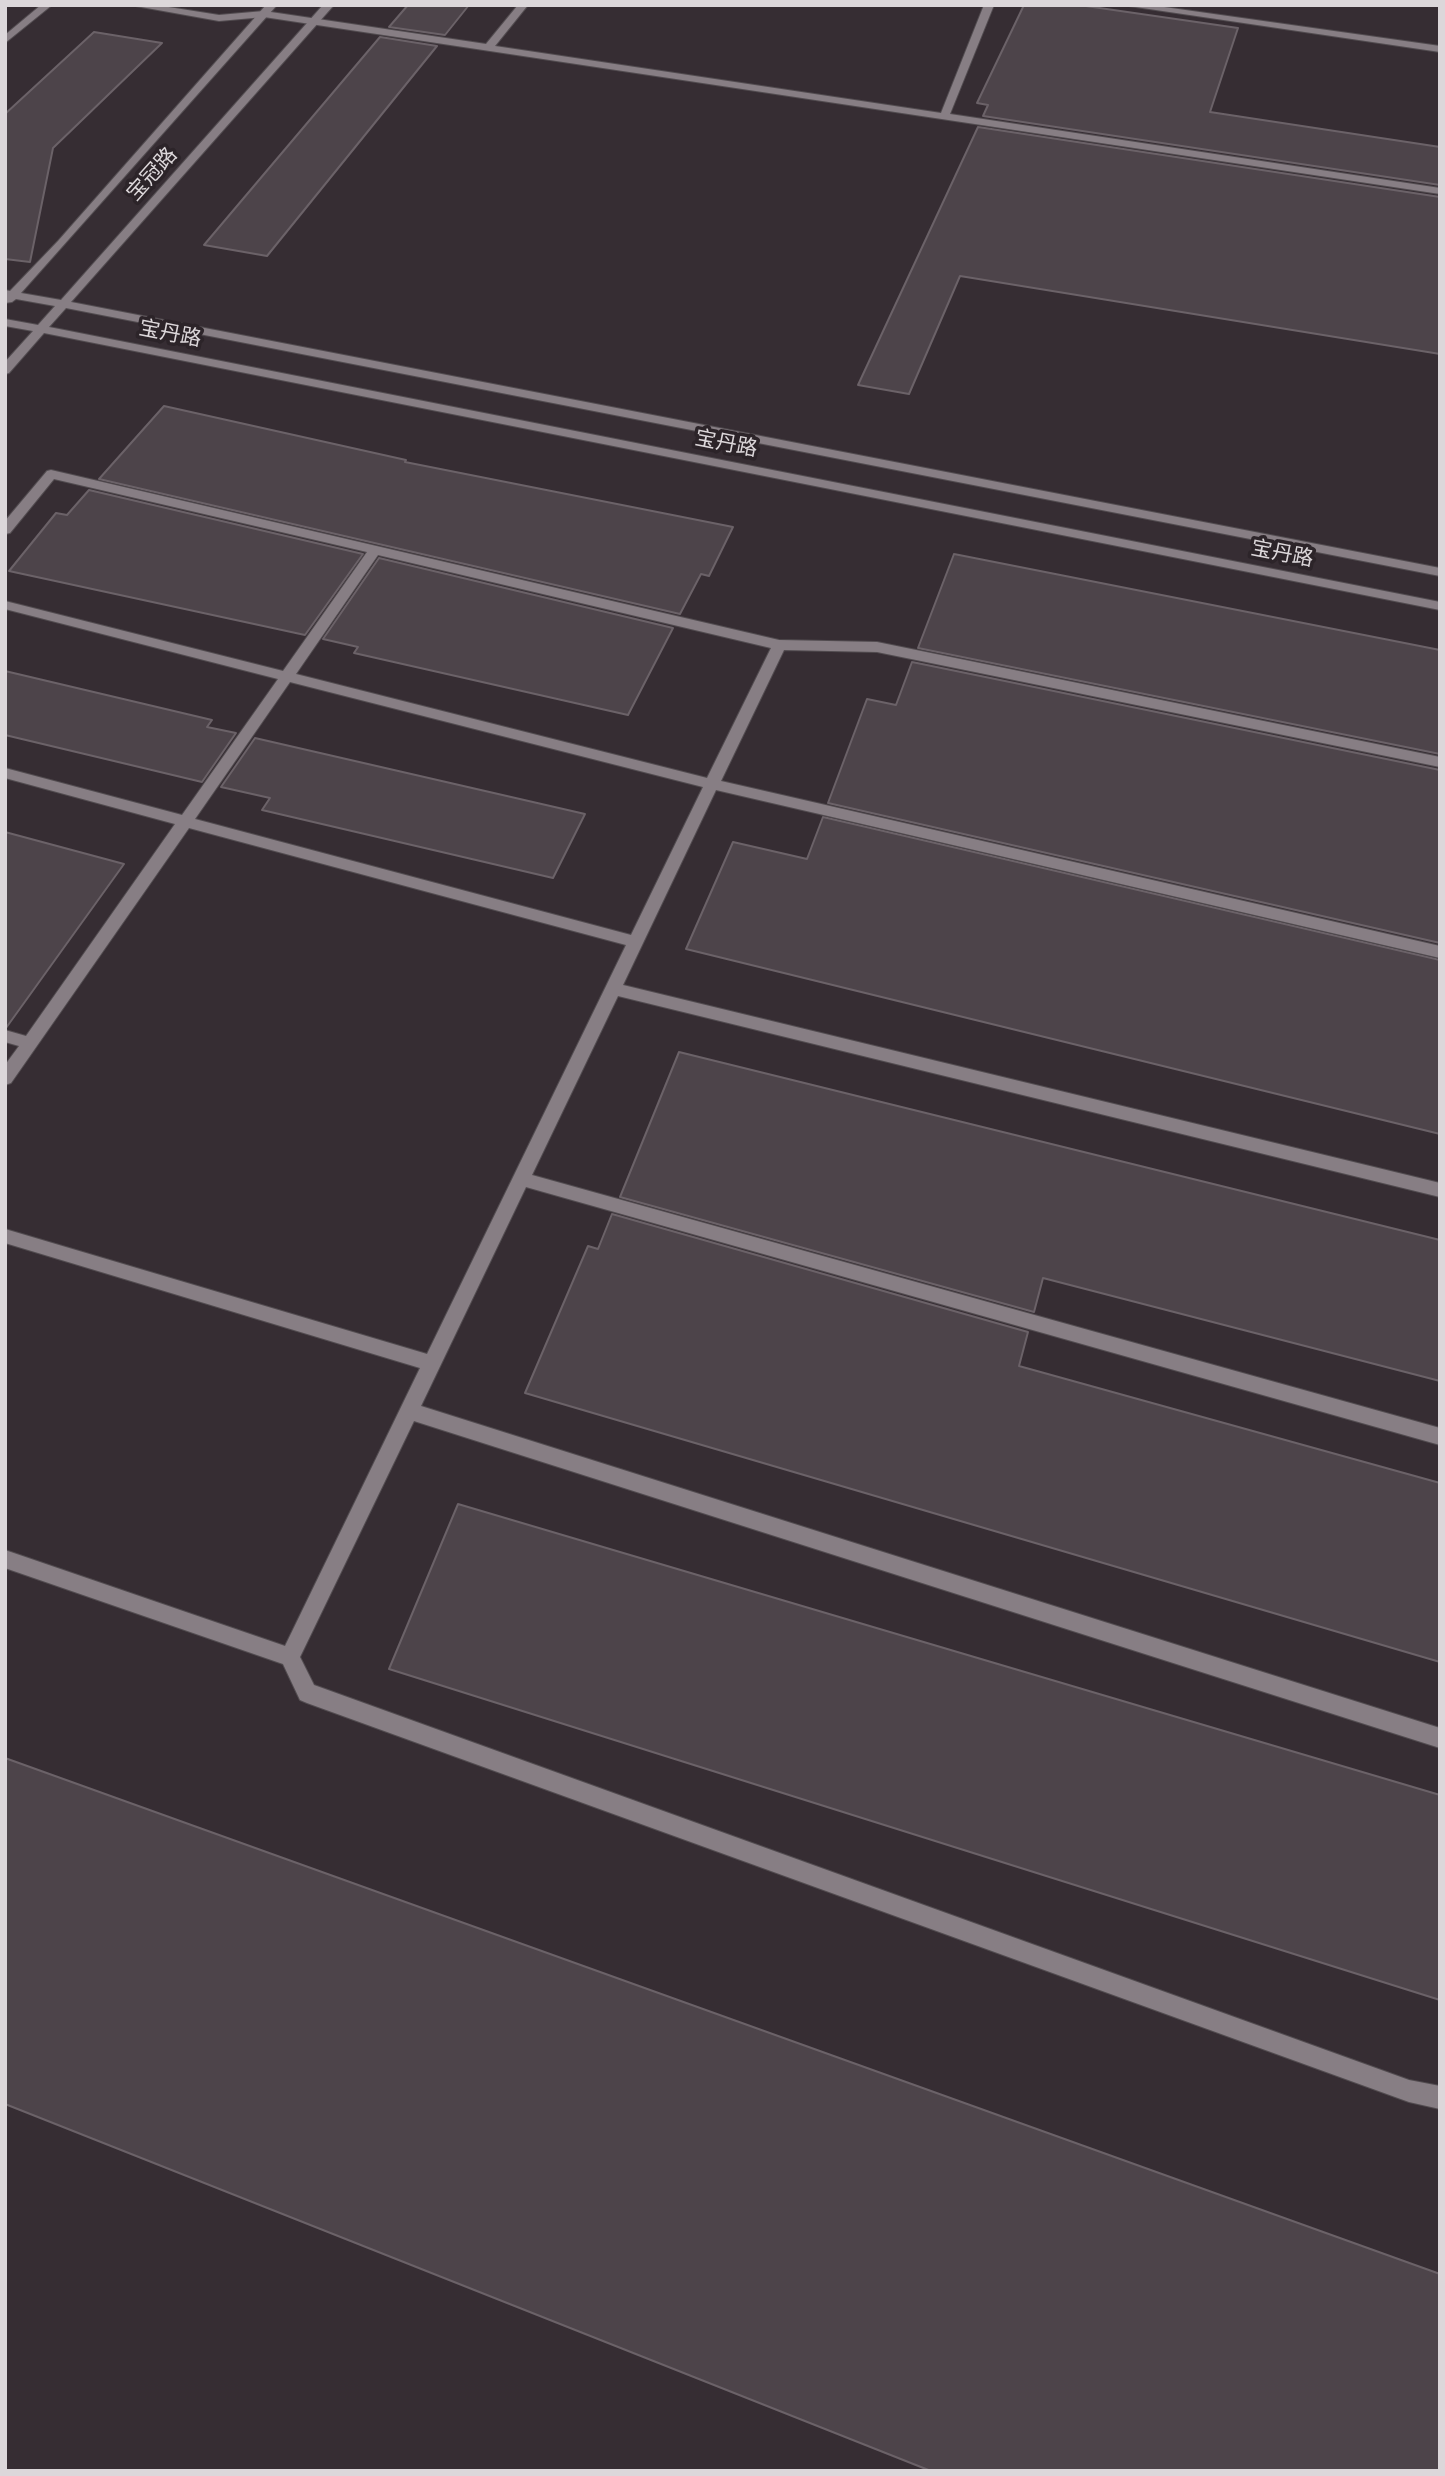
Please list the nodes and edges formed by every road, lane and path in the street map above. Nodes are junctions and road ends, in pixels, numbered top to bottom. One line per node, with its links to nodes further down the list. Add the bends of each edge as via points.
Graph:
1 (47, 5): 9 (street)
2 (135, 5): 7 (street, via 219,18)
3 (329, 5): 8 (street, 宝冠路)
4 (523, 5): 10 (street)
5 (989, 5): 12 (street)
6 (1126, 5): 11 (street)
7 (268, 10): 8 (street); 14 (street, 宝冠路, via 62,243)
8 (314, 22): 10 (street); 15 (street, 宝冠路)
9 (5, 40)
10 (488, 48): 12 (street)
11 (1440, 49)
12 (944, 117): 13 (street)
13 (1440, 191)
14 (8, 297): 15 (street, 宝丹路)
15 (63, 304): 17 (street, 宝冠路); 21 (street, 宝丹路)
16 (5, 322): 17 (street, 宝丹路)
17 (42, 329): 18 (street, 宝冠路); 23 (street, 宝丹路)
18 (5, 370)
19 (5, 530): 20 (street, via 51,474)
20 (376, 549): 24 (street); 25 (street)
21 (1440, 572)
22 (5, 605): 25 (street)
23 (1440, 606)
24 (779, 645): 26 (street, via 877,648); 28 (street)
25 (287, 676): 28 (street); 29 (street)
26 (1440, 762)
27 (5, 773): 29 (street)
28 (711, 784): 30 (street); 31 (street)
29 (185, 822): 30 (street); 34 (street)
30 (635, 942): 32 (street)
31 (1440, 951)
32 (612, 988): 36 (street); 37 (street)
33 (5, 1036): 34 (street)
34 (30, 1043): 35 (street)
35 (5, 1078)
36 (521, 1179): 39 (street); 41 (street)
37 (1440, 1190)
38 (5, 1236): 39 (street)
39 (431, 1363): 40 (street)
40 (409, 1411): 43 (street); 44 (street)
41 (1440, 1437)
42 (5, 1559): 43 (street)
43 (290, 1657): 45 (street, via 307,1693 1409,2091)
44 (1440, 1738)
45 (1440, 2098)

